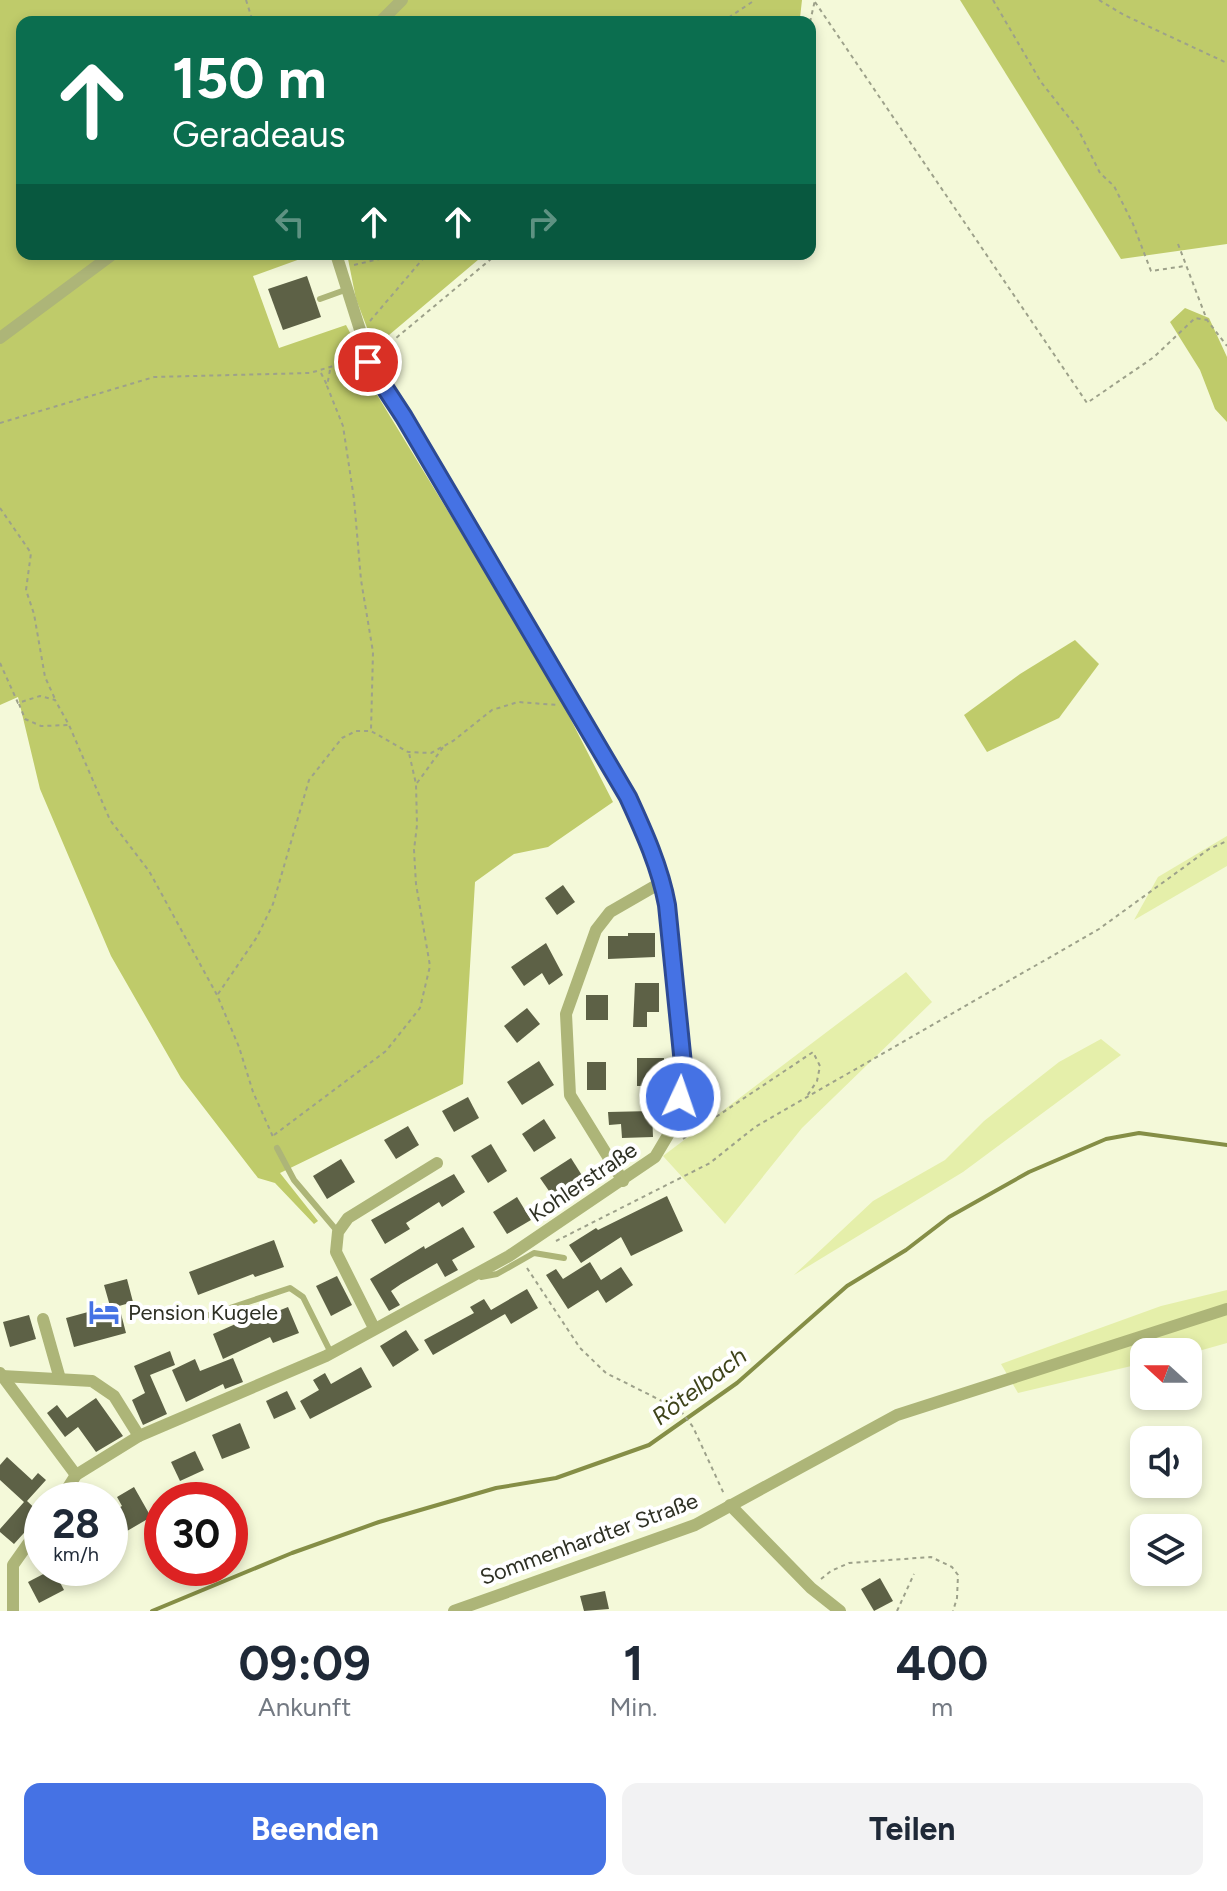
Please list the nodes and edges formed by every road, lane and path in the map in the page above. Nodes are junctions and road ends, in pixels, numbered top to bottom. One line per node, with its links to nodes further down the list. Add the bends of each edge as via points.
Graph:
1 (402, 0): 6 (street)
2 (755, 0): 7 (path)
3 (993, 0): 15 (path, via 1041,82 1078,129 1100,173 1114,186 1151,271)
4 (1099, 0): 8 (path)
5 (815, 1): 18 (path, via 1087,403 1154,357 1195,318)
6 (386, 16)
7 (731, 16)
8 (1227, 63)
9 (1178, 244): 15 (path)
10 (105, 260): 20 (street)
11 (337, 260): 12 (path); 16 (street)
12 (377, 260)
13 (422, 260): 19 (path)
14 (490, 260): 21 (path)
15 (1185, 266): 18 (path)
16 (345, 290): 17 (lane); 19 (street)
17 (320, 299)
18 (1207, 320): 22 (path)
19 (361, 333): 21 (path); 23 (street)
20 (0, 338)
21 (394, 341): 23 (path)
22 (1227, 346)
23 (366, 358): 24 (path); 32 (street, Kohlerstraße)
24 (330, 368): 25 (path); 26 (path)
25 (320, 371): 26 (path); 27 (path, via 154,377)
26 (327, 386): 34 (path, via 343,426 373,652)
27 (0, 423)
28 (0, 508): 30 (path, via 31,553 26,590)
29 (0, 663): 31 (path)
30 (55, 700): 31 (path, via 40,696); 33 (path)
31 (18, 703): 33 (path, via 25,719 41,726)
32 (575, 707): 35 (path, via 518,702 492,710); 39 (street, Kohlerstraße, via 628,797)
33 (69, 725): 40 (path, via 110,820 149,871)
34 (371, 731): 36 (path); 40 (path, via 342,738 309,780 273,904)
35 (444, 745): 36 (path, via 431,753); 37 (path)
36 (408, 752): 37 (path)
37 (416, 784): 42 (path, via 414,850 430,966 420,1008 386,1051)
38 (1227, 841): 41 (path, via 1099,929)
39 (662, 882): 46 (street, Kohlerstraße, via 684,1074 677,1120 655,1157); 46 (street, via 610,912 596,930 566,1014 570,1095)
40 (217, 995): 42 (path)
41 (806, 1098): 43 (path, via 820,1066 813,1052); 48 (path, via 755,1127 710,1163)
42 (273, 1136): 44 (path)
43 (681, 1140)
44 (277, 1148): 47 (lane, via 294,1180)
45 (437, 1163): 47 (street, via 348,1218)
46 (623, 1181): 51 (street, Kohlerstraße)
47 (338, 1232): 55 (street, via 336,1252)
48 (534, 1253): 49 (lane); 50 (lane)
49 (564, 1258)
50 (522, 1260): 51 (lane, via 497,1274); 62 (path, via 580,1348 606,1373 680,1410 716,1481)
51 (469, 1279): 55 (street, Kohlerstraße)
52 (1227, 1309): 62 (street, Sommenhardter Straße, via 897,1415)
53 (206, 1316): 56 (lane, via 290,1288 303,1297)
54 (43, 1319): 58 (street)
55 (374, 1328): 56 (street, Kohlerstraße)
56 (331, 1353): 59 (street, Kohlerstraße)
57 (1, 1374): 58 (street); 60 (street)
58 (60, 1379): 59 (street, via 92,1381 114,1396)
59 (139, 1436): 60 (street, Kohlerstraße)
60 (76, 1475): 61 (street)
61 (72, 1482)
62 (734, 1503): 66 (street); 68 (street, Sommenhardter Straße, via 695,1525)
63 (24, 1545): 64 (street)
64 (6, 1566): 67 (street)
65 (914, 1574): 70 (path)
66 (811, 1588): 69 (street); 71 (path, via 849,1563 931,1557 958,1575)
67 (13, 1611)
68 (454, 1611)
69 (840, 1611)
70 (897, 1611)
71 (953, 1611)

